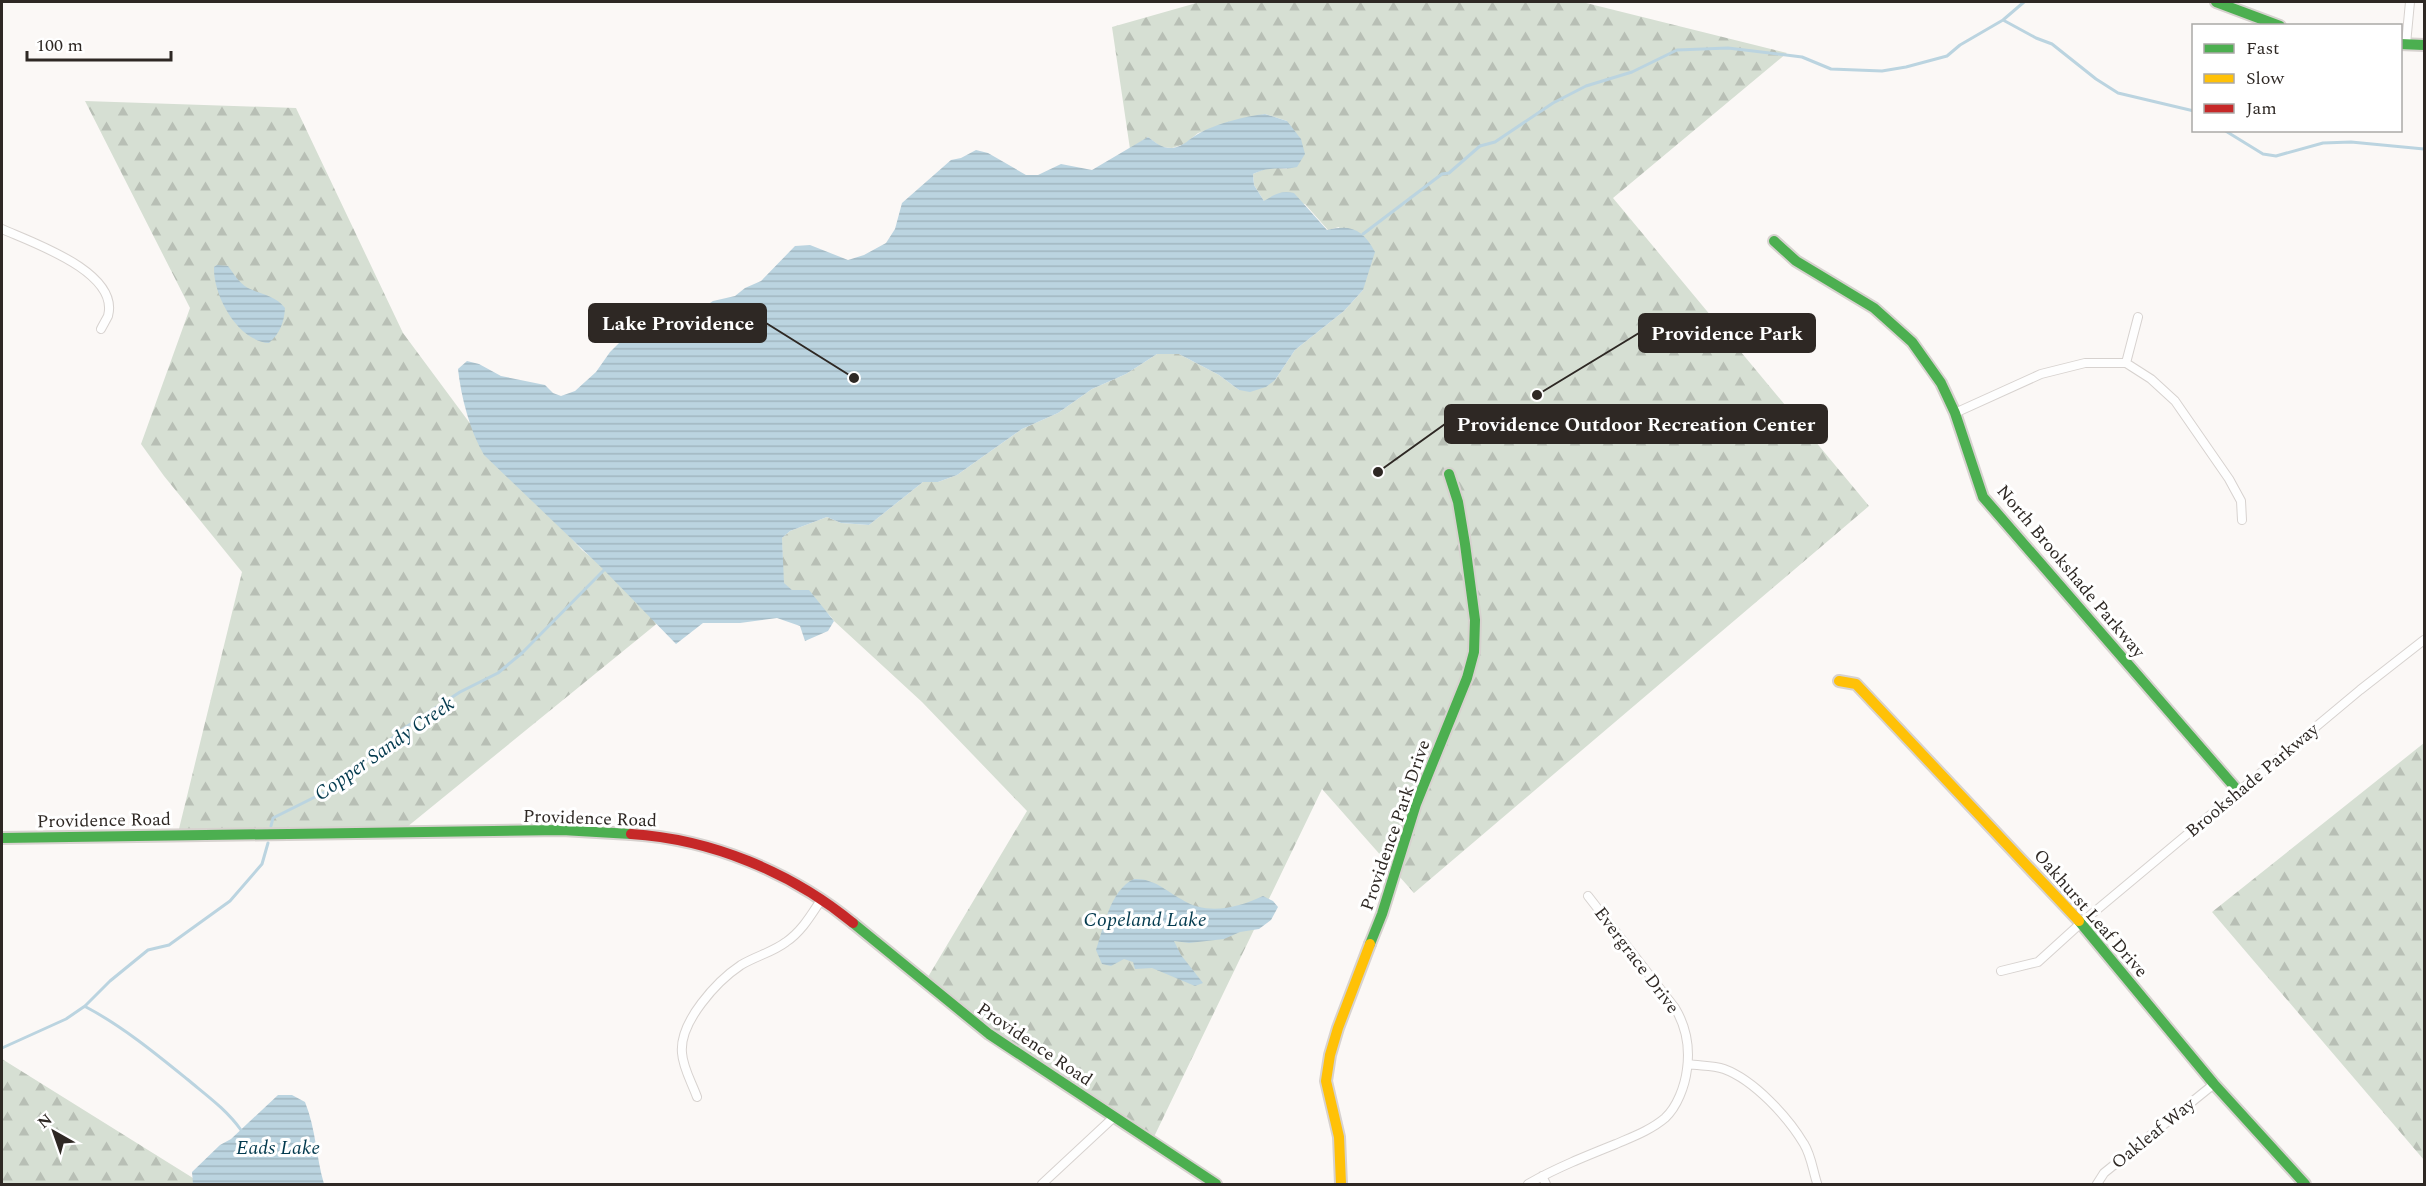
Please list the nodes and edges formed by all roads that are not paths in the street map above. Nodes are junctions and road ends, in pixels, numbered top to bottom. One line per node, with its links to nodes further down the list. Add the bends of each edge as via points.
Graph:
1 (2216, 2): 3 (street)
2 (2410, 2): 4 (street)
3 (2275, 24)
4 (2403, 44): 5 (street)
5 (2424, 45)
6 (2, 229): 9 (street, via 74,263 95,279 106,297 108,310)
7 (1774, 240): 11 (street, North Brookshade Parkway, via 1796,261 1874,308 1912,342 1941,383)
8 (2138, 317): 10 (street)
9 (101, 329)
10 (2126, 363): 11 (street, via 2085,363 2041,374); 13 (street, via 2175,401 2229,479 2241,501)
11 (1955, 413): 16 (street, North Brookshade Parkway, via 1983,497)
12 (1449, 474): 30 (street, Providence Park Drive, via 1465,544 1475,620 1474,652 1416,804 1382,914 1330,1055 1326,1081 1339,1137)
13 (2242, 520)
14 (2424, 640): 16 (street, Brookshade Parkway)
15 (1839, 681): 20 (street, Oakhurst Leaf Drive, via 1856,684)
16 (2239, 792): 20 (street, Brookshade Parkway)
17 (2, 838): 19 (street, Providence Road, via 562,830 632,833 722,851 785,878)
18 (1588, 896): 22 (street, Evergrace Drive, via 1675,1008 1690,1050)
19 (821, 900): 24 (street, via 798,933 742,965 708,994 683,1041 683,1060); 25 (street, Providence Road, via 989,1034)
20 (2081, 923): 21 (street, Brookshade Parkway, via 2038,962); 23 (street, Oakhurst Leaf Drive)
21 (2001, 972)
22 (1688, 1064): 26 (street, Evergrace Drive, via 1686,1081 1665,1118 1647,1130); 27 (street, via 1721,1068 1752,1085 1805,1145)
23 (2214, 1084): 33 (street, Oakleaf Way, via 2104,1173); 34 (street, Oakhurst Leaf Drive)
24 (697, 1096)
25 (1114, 1117): 28 (street); 29 (street, Providence Road)
26 (1542, 1176): 31 (street, Evergrace Drive); 32 (street)
27 (1817, 1183)
28 (1042, 1185)
29 (1216, 1185)
30 (1341, 1185)
31 (1528, 1185)
32 (1546, 1185)
33 (2097, 1185)
34 (2305, 1185)

